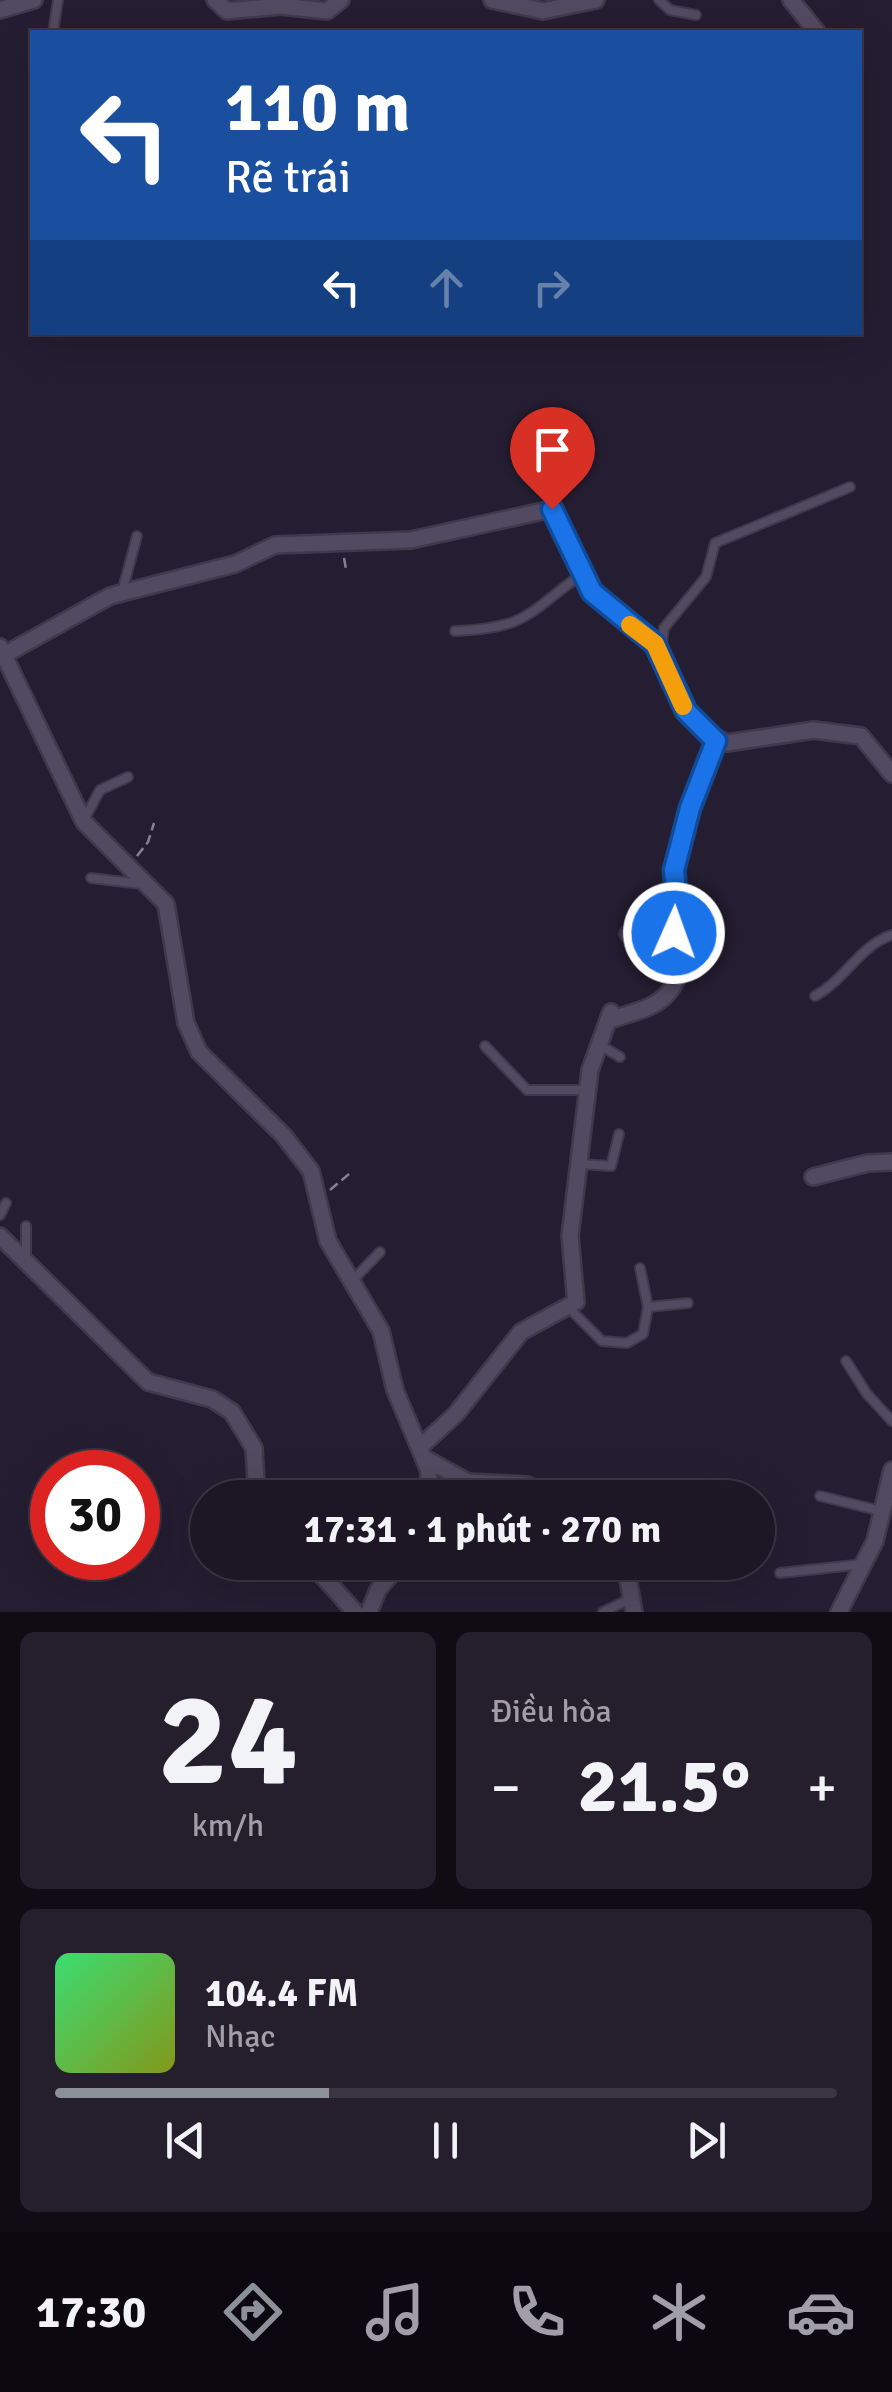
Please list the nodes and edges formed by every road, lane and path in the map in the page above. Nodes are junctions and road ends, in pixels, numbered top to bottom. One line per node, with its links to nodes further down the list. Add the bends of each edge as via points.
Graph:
1 (34, 0): 10 (street)
2 (58, 0): 12 (lane)
3 (214, 0): 4 (street, via 233,12 282,6 327,11)
4 (341, 0)
5 (492, 0): 9 (street)
6 (596, 0): 9 (street, via 543,11)
7 (659, 0): 11 (lane, via 670,10)
8 (792, 0): 13 (street)
9 (526, 3)
10 (0, 10)
11 (696, 15)
12 (54, 30)
13 (816, 30)
14 (850, 487): 20 (lane, via 715,543 706,577 664,628)
15 (137, 536): 17 (lane)
16 (582, 574): 17 (street, via 552,509 410,540 275,545 235,564); 18 (lane, via 534,615 510,625); 20 (street, via 604,605)
17 (122, 592): 19 (street)
18 (455, 631)
19 (2, 651): 24 (street)
20 (662, 654): 21 (street, via 686,711)
21 (716, 741): 22 (street, via 814,730 861,736); 31 (street, via 674,870)
22 (892, 774)
23 (128, 777): 24 (lane, via 100,790)
24 (84, 822): 26 (street)
25 (154, 822): 26 (path, via 148,842)
26 (126, 868): 28 (street)
27 (91, 878): 28 (lane)
28 (146, 884): 42 (street, via 172,919 191,1038 302,1157)
29 (628, 934): 31 (street)
30 (892, 935): 32 (lane, via 873,943 842,979)
31 (680, 936): 33 (street, via 682,962 662,999 610,1016)
32 (815, 996)
33 (600, 1045): 35 (lane); 36 (street)
34 (486, 1046): 36 (lane, via 527,1090)
35 (620, 1056)
36 (588, 1090): 39 (street)
37 (619, 1134): 39 (lane, via 611,1166)
38 (892, 1162): 41 (street)
39 (580, 1164): 53 (street, via 570,1236 576,1302)
40 (349, 1174): 42 (path)
41 (813, 1178)
42 (319, 1195): 50 (street, via 328,1241)
43 (6, 1203): 44 (lane)
44 (0, 1214)
45 (26, 1226): 48 (lane)
46 (0, 1236): 48 (street)
47 (380, 1252): 50 (lane)
48 (26, 1261): 58 (street, via 148,1382 212,1399 232,1412 254,1448)
49 (640, 1268): 52 (lane)
50 (352, 1282): 56 (street, via 380,1331)
51 (688, 1303): 52 (lane)
52 (648, 1307): 53 (lane, via 643,1334 614,1345)
53 (569, 1308): 56 (street, via 521,1332)
54 (846, 1360): 55 (lane)
55 (892, 1421)
56 (423, 1453): 59 (street); 60 (street)
57 (892, 1470): 62 (street)
58 (255, 1480)
59 (426, 1480)
60 (465, 1480)
61 (820, 1496): 62 (lane)
62 (881, 1511): 63 (street)
63 (864, 1564): 64 (lane); 72 (street)
64 (780, 1573)
65 (326, 1580): 69 (street)
66 (388, 1580): 70 (street)
67 (629, 1580): 68 (street)
68 (633, 1606): 71 (lane)
69 (355, 1612)
70 (369, 1612)
71 (603, 1612)
72 (838, 1612)

